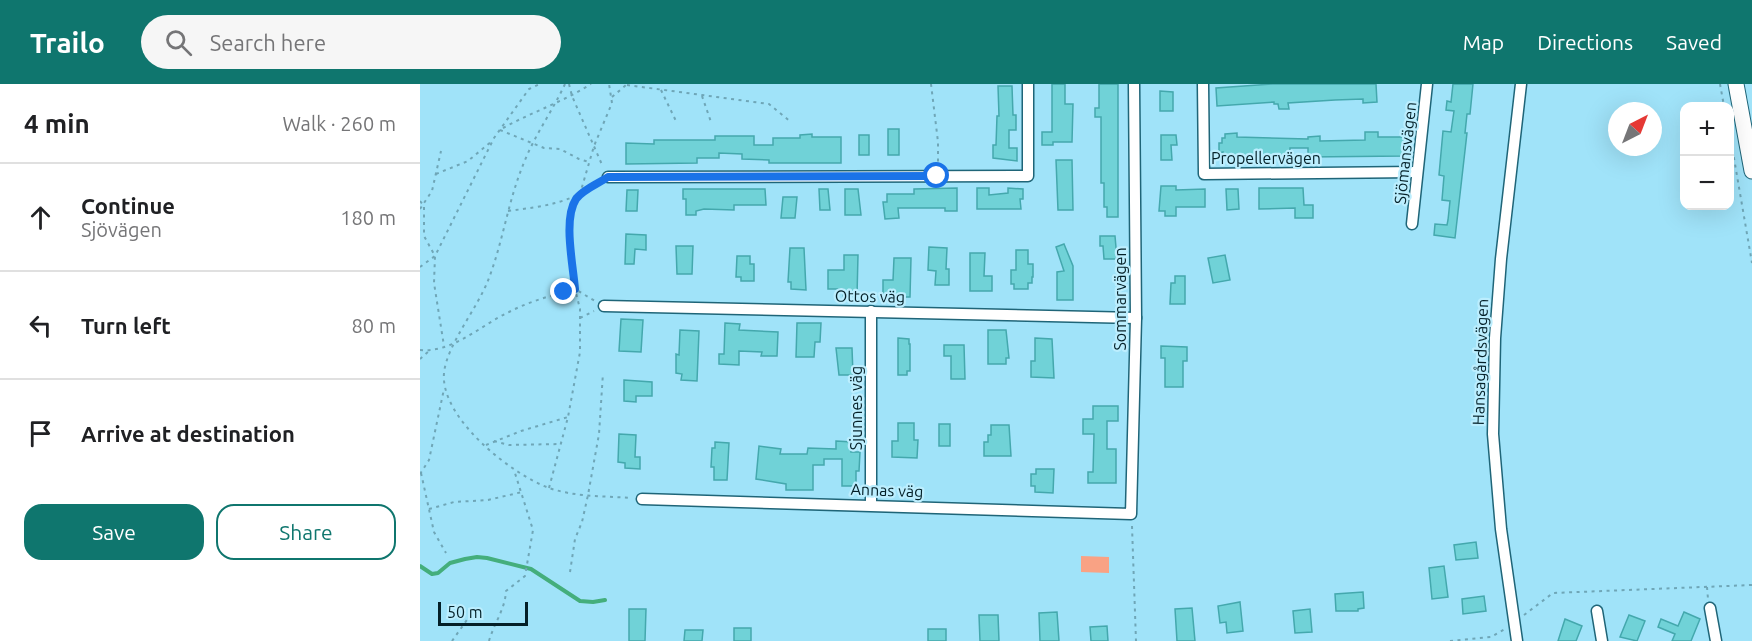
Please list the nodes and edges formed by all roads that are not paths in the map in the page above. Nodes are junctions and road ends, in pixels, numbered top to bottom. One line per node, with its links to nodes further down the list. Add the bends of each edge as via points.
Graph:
1 (1028, 84): 9 (street, via 1028,176)
2 (1134, 84): 13 (street, Sommarvägen)
3 (1203, 84): 8 (street, Propellervägen, via 1204,174)
4 (1427, 84): 8 (street, Sjömansvägen)
5 (1521, 84): 19 (street, Hansagårdsvägen, via 1499,282 1492,434)
6 (1736, 84): 7 (street)
7 (1752, 171)
8 (1416, 172): 10 (street, Sjömansvägen)
9 (608, 177)
10 (1412, 224)
11 (604, 306): 12 (street, Ottos väg)
12 (872, 311): 13 (street, Ottos väg); 15 (street, Sjunnes väg)
13 (1136, 318): 16 (street, Sommarvägen)
14 (642, 499): 15 (street, Annas väg)
15 (871, 505): 16 (street, Annas väg)
16 (1131, 514)
17 (1710, 608): 21 (street)
18 (1598, 611): 20 (street)
19 (1517, 641)
20 (1602, 641)
21 (1716, 641)

